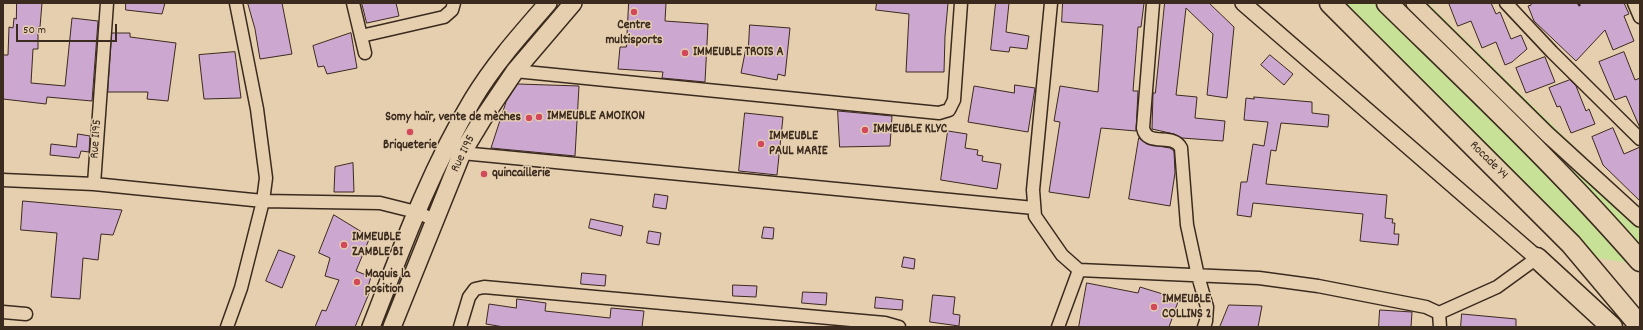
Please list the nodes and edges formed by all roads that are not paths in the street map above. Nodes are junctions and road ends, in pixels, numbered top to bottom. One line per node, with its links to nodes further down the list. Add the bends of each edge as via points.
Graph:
1 (107, 3): 23 (street, Rue I195)
2 (236, 3): 24 (street, via 258,109 266,178)
3 (353, 3): 17 (street)
4 (454, 3): 17 (street, via 452,10 444,17)
5 (548, 3): 26 (main road, Rue I195, via 509,47 474,98 454,131)
6 (573, 3): 19 (main road, Rue I195)
7 (962, 3): 19 (street, via 954,100 949,110 940,114)
8 (1052, 3): 25 (street, via 1033,190)
9 (1153, 3): 32 (street, via 1143,128 1144,134 1149,138 1174,142 1181,148 1187,225)
10 (1243, 3): 29 (street)
11 (1330, 3): 36 (highway, Rocade Y4, via 1571,244)
12 (1387, 3): 30 (highway, via 1530,143)
13 (1414, 3): 27 (street, via 1547,134)
14 (1506, 3): 20 (street)
15 (1634, 3): 16 (street)
16 (1640, 17)
17 (361, 36): 18 (street)
18 (365, 53)
19 (515, 71): 21 (main road, Rue I195)
20 (1639, 137)
21 (462, 154): 25 (street); 28 (main road, Rue I195)
22 (3, 180): 23 (street)
23 (94, 184): 24 (street)
24 (263, 201): 26 (street, via 380,203); 37 (street, via 241,288)
25 (1034, 208): 31 (street, via 1035,216 1062,255)
26 (416, 212): 28 (street); 38 (main road, Rue I195)
27 (1640, 219)
28 (435, 220): 39 (main road, Rue I195)
29 (1537, 258): 34 (street, via 1497,287); 45 (highway)
30 (1640, 261)
31 (1079, 270): 32 (street); 42 (street)
32 (1198, 276): 34 (street, via 1259,278 1318,286 1426,307); 43 (street, via 1207,307)
33 (3, 312): 35 (street)
34 (1439, 313): 44 (street)
35 (26, 314)
36 (1640, 326)
37 (227, 327)
38 (371, 327)
39 (392, 327)
40 (460, 327): 41 (street, via 470,297 475,289 484,287 885,323)
41 (899, 327)
42 (1058, 327)
43 (1204, 327)
44 (1440, 327)
45 (1612, 327)

